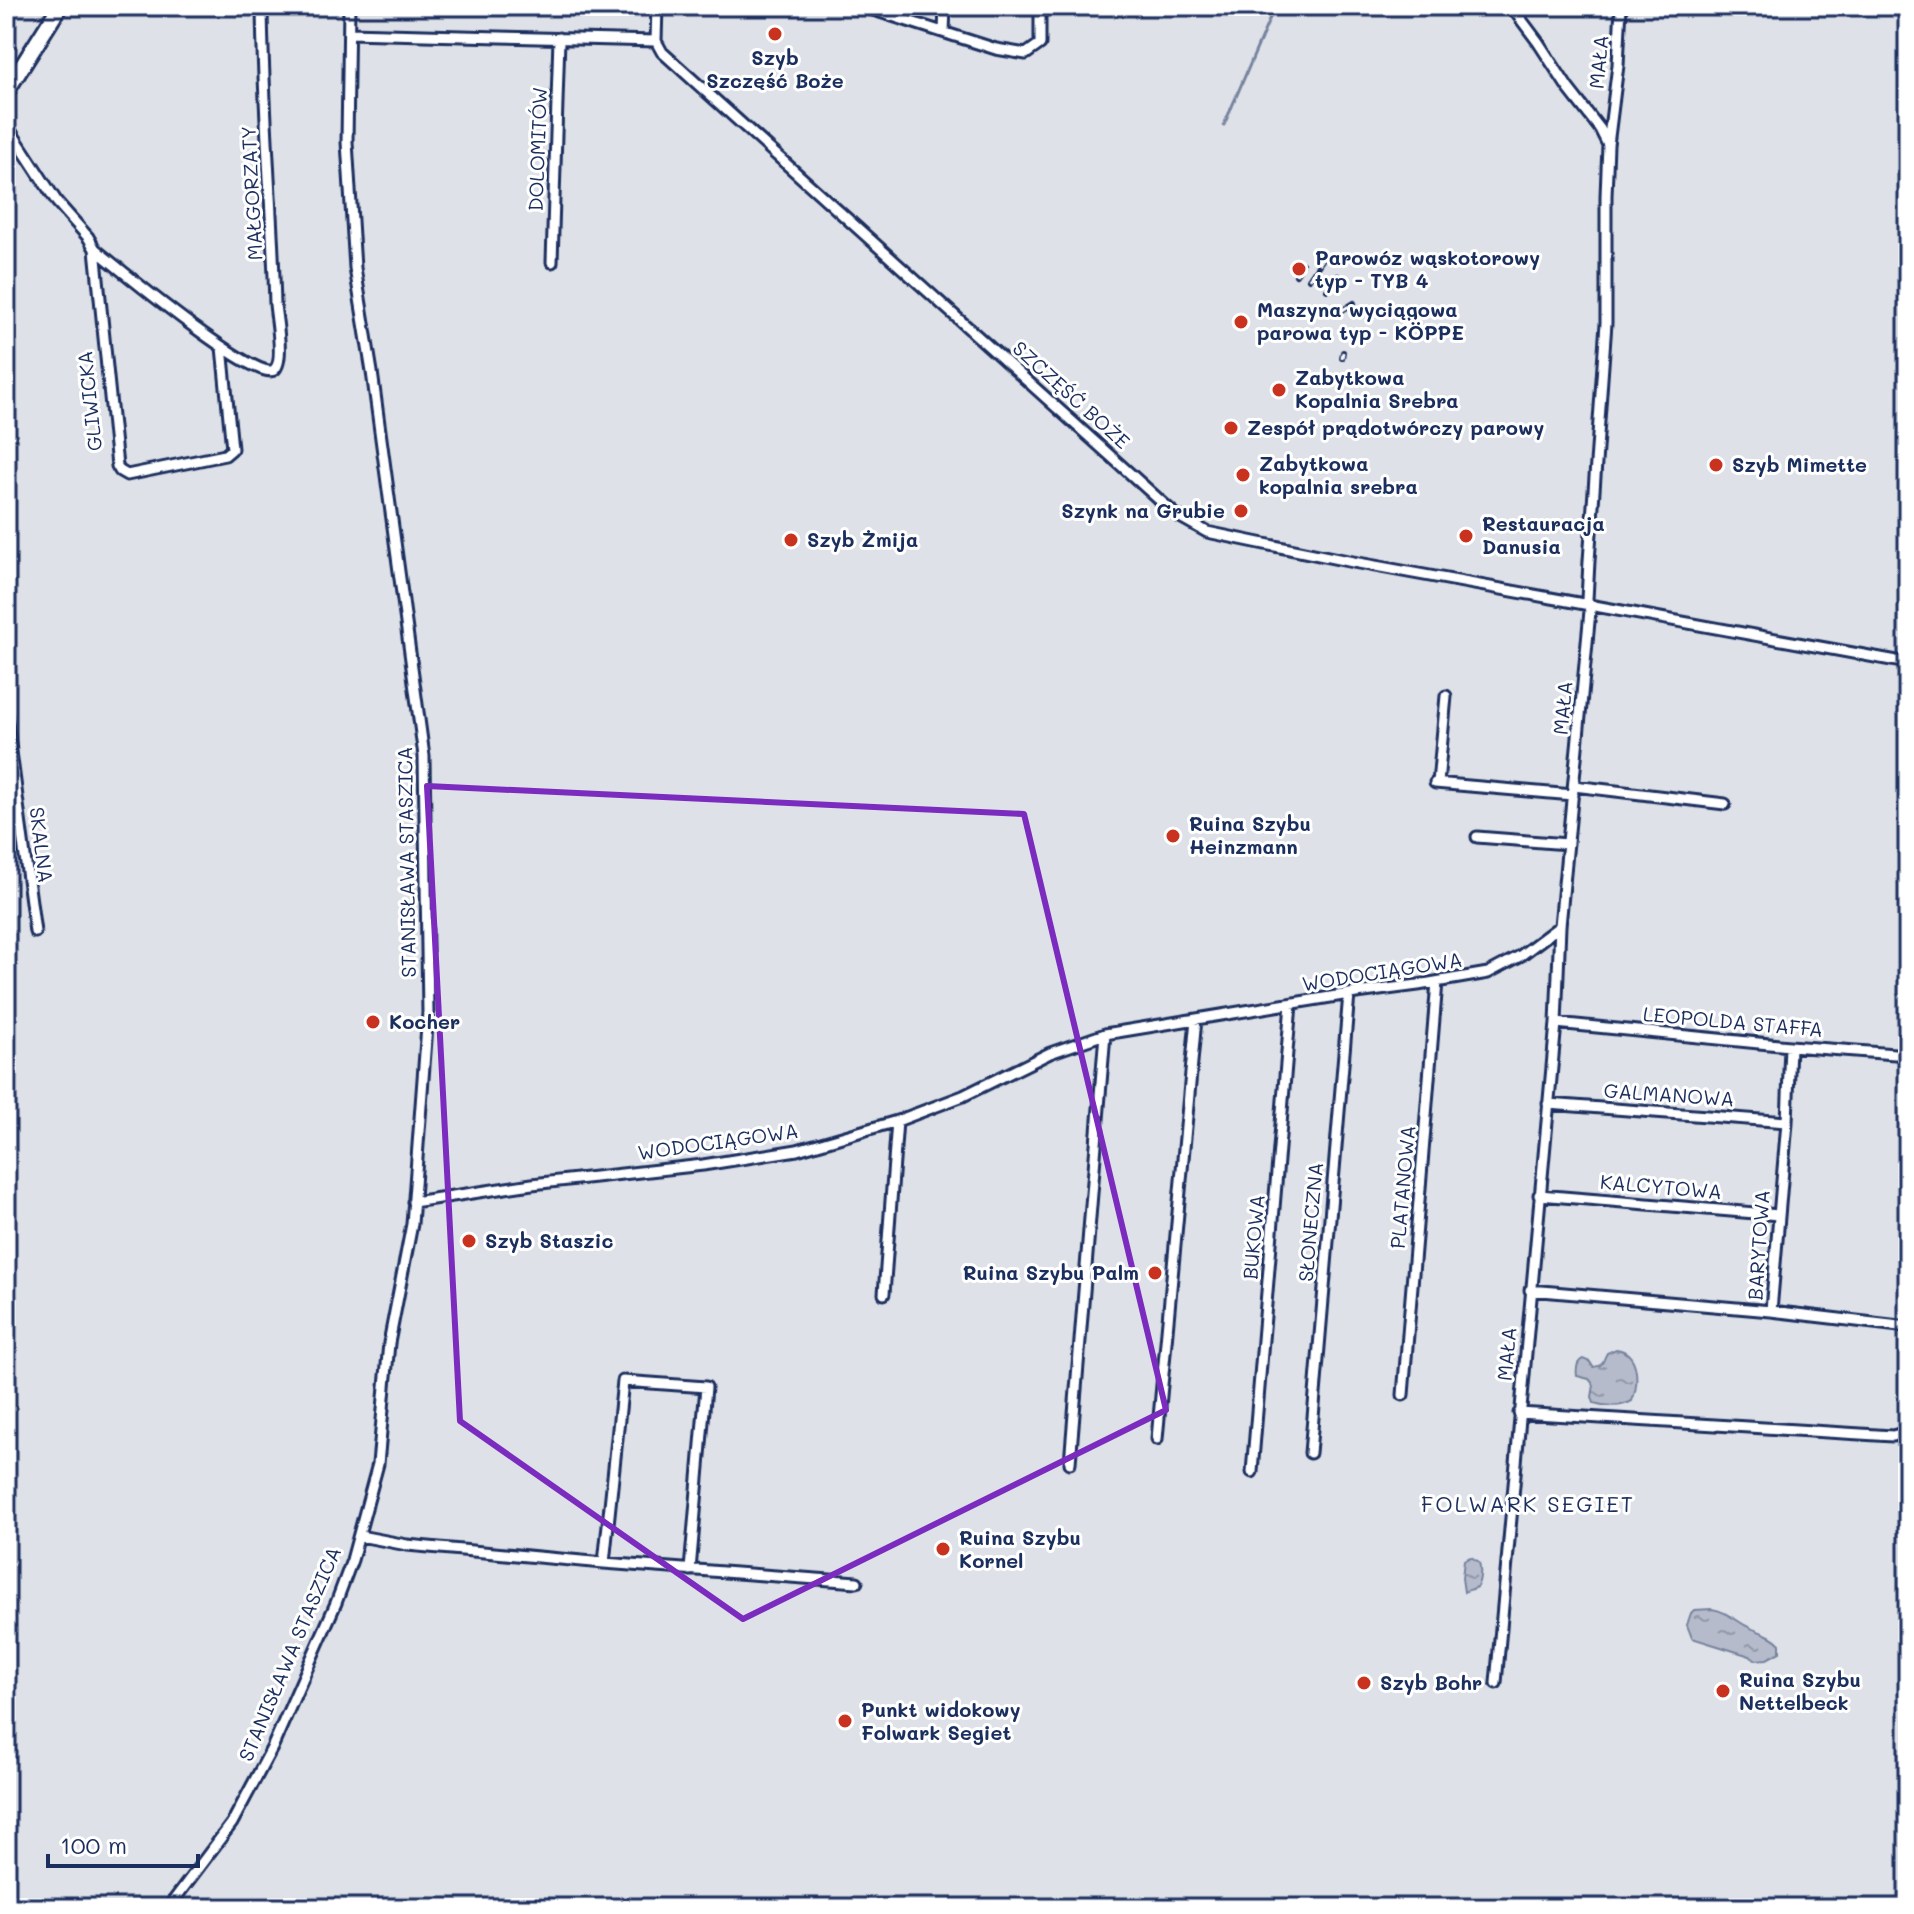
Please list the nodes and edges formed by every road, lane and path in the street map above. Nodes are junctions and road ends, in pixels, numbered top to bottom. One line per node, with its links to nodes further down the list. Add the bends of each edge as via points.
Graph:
1 (60, 6): 14 (main road)
2 (262, 6): 19 (street, MAŁGORZATY, via 277,367 260,370)
3 (349, 6): 11 (street, STANISŁAWA STASZICA)
4 (657, 6): 13 (street)
5 (861, 6): 10 (street)
6 (945, 6): 10 (street)
7 (1040, 6): 10 (street, via 1040,44 1026,54)
8 (1511, 6): 16 (street)
9 (1621, 6): 16 (street, MAŁA)
10 (944, 32)
11 (349, 33): 12 (street); 42 (street, STANISŁAWA STASZICA, via 347,142 355,268 424,756 428,1013)
12 (559, 38): 13 (street); 18 (street, DOLOMITÓW)
13 (656, 41): 20 (street, SZCZĘŚĆ BOŻE, via 662,52 1175,514 1207,532)
14 (6, 92)
15 (6, 124): 17 (street)
16 (1608, 145): 20 (street, MAŁA, via 1606,323)
17 (95, 249): 19 (street); 19 (street, GLIWICKA, via 120,471 127,475 225,455 232,449)
18 (552, 262)
19 (222, 347)
20 (1588, 605): 21 (street); 24 (street, MAŁA)
21 (1908, 663)
22 (1446, 696): 24 (street, via 1436,783)
23 (6, 714): 29 (street, SKALNA)
24 (1573, 791): 25 (street); 27 (street, MAŁA)
25 (1725, 804)
26 (1477, 837): 27 (street)
27 (1568, 844): 28 (street, MAŁA)
28 (1560, 926): 30 (street, WODOCIĄGOWA, via 1506,965); 34 (street, MAŁA)
29 (35, 932)
30 (1437, 982): 31 (street, WODOCIĄGOWA); 48 (street, PLATANOWA)
31 (1349, 994): 32 (street, WODOCIĄGOWA); 52 (street, SŁONECZNA)
32 (1291, 1004): 33 (street, WODOCIĄGOWA); 54 (street, BUKOWA)
33 (1196, 1019): 35 (street, WODOCIĄGOWA); 51 (street)
34 (1556, 1023): 36 (street, LEOPOLDA STAFFA); 38 (street, MAŁA)
35 (1105, 1034): 39 (street, WODOCIĄGOWA); 53 (street)
36 (1790, 1046): 37 (street, LEOPOLDA STAFFA); 40 (street, BARYTOWA)
37 (1908, 1055)
38 (1548, 1104): 40 (street, GALMANOWA); 41 (street, MAŁA)
39 (897, 1121): 42 (street, WODOCIĄGOWA, via 794,1151); 45 (street)
40 (1787, 1122): 43 (street, BARYTOWA)
41 (1539, 1195): 43 (street, KALCYTOWA); 44 (street, MAŁA)
42 (413, 1202): 55 (street, STANISŁAWA STASZICA, via 389,1343 378,1464)
43 (1779, 1215): 46 (street, BARYTOWA)
44 (1530, 1290): 46 (street); 50 (street, MAŁA)
45 (884, 1294)
46 (1771, 1311): 47 (street, BARYTOWA)
47 (1908, 1327)
48 (1403, 1395)
49 (1908, 1410): 50 (street, via 1906,1432 1893,1436)
50 (1519, 1413): 59 (street, MAŁA)
51 (1157, 1439)
52 (1310, 1453)
53 (1070, 1463)
54 (1252, 1472)
55 (360, 1536): 56 (street); 60 (street, STANISŁAWA STASZICA, via 272,1748 232,1823)
56 (604, 1563): 57 (street); 57 (street, via 623,1381 706,1387)
57 (690, 1570): 58 (street)
58 (857, 1582)
59 (1496, 1683)
60 (168, 1908)

